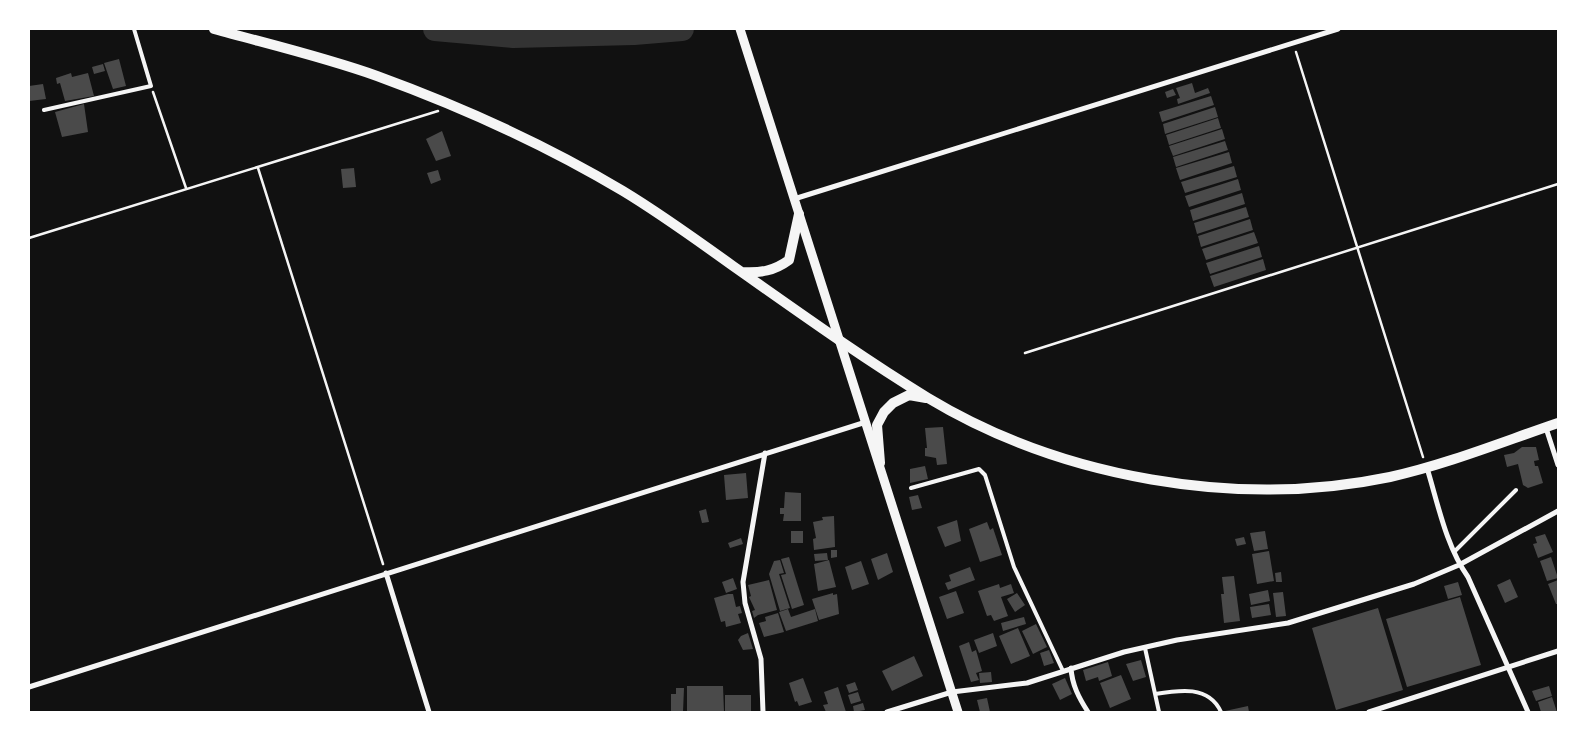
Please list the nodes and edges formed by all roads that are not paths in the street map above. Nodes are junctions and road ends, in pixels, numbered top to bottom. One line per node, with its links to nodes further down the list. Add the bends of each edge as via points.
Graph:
1 (134, 29): 5 (lane, via 151,86)
2 (214, 29): 8 (main road, via 376,75 517,134 623,191)
3 (740, 29): 6 (street)
4 (1338, 29): 6 (street)
5 (44, 110)
6 (794, 199): 7 (street)
7 (799, 214): 8 (main road, via 790,260 778,268); 9 (street)
8 (741, 272): 9 (main road)
9 (840, 340): 10 (main road); 11 (street)
10 (930, 398): 15 (main road, via 909,396 893,403 884,412 877,425); 17 (main road, via 982,427 1038,450 1149,479 1269,489 1341,484)
11 (866, 422): 14 (street); 15 (street)
12 (1558, 423): 13 (main road)
13 (1546, 428): 16 (street); 17 (main road)
14 (765, 453): 23 (street); 33 (street, via 744,582 745,603 761,660)
15 (880, 463): 30 (street)
16 (1558, 465)
17 (1427, 468): 21 (street)
18 (911, 488): 28 (lane, via 979,470 985,475 1014,567)
19 (1516, 490): 21 (lane)
20 (1558, 511): 22 (street)
21 (1454, 552): 22 (street)
22 (1459, 565): 24 (street, via 1414,584 1288,624); 26 (street, via 1468,577)
23 (386, 573): 29 (street); 32 (street)
24 (1145, 648): 27 (street); 31 (lane)
25 (1558, 651): 26 (street)
26 (1508, 667): 39 (street); 40 (street)
27 (1071, 668): 28 (street); 36 (street, via 1076,692)
28 (1063, 671): 30 (street, via 1027,683)
29 (29, 687)
30 (952, 692): 34 (street); 35 (street)
31 (1155, 694): 37 (lane); 38 (lane, via 1194,690 1209,697)
32 (429, 712)
33 (763, 712)
34 (887, 712)
35 (958, 712)
36 (1088, 712)
37 (1159, 712)
38 (1221, 712)
39 (1369, 712)
40 (1528, 712)

